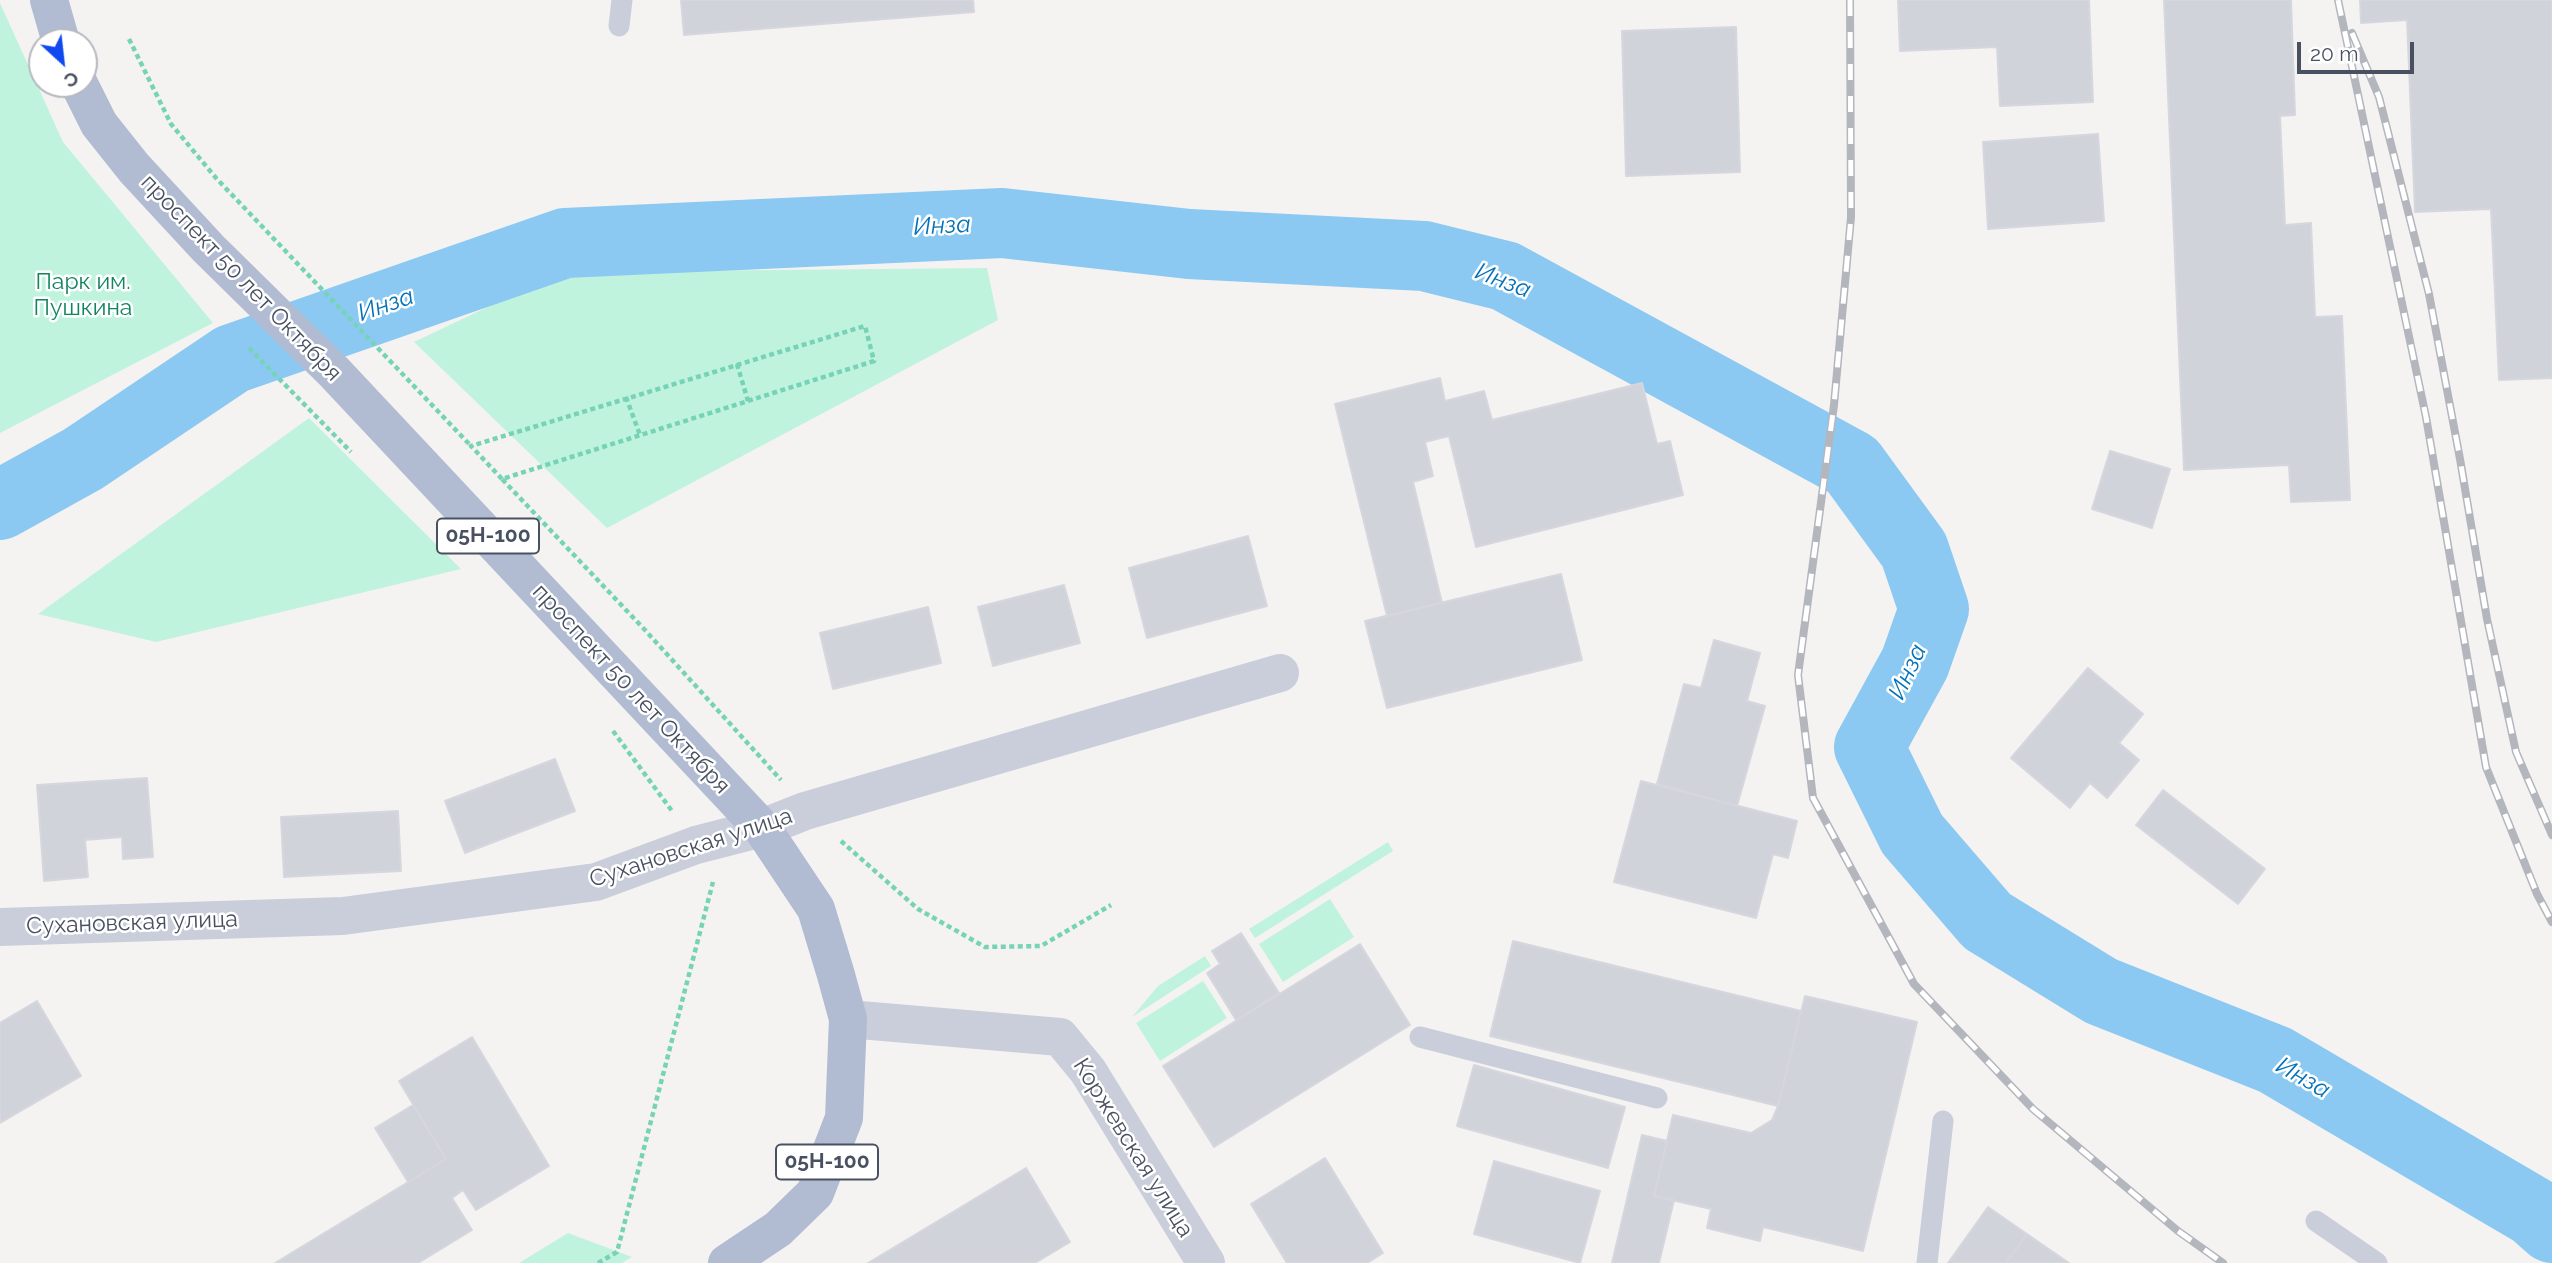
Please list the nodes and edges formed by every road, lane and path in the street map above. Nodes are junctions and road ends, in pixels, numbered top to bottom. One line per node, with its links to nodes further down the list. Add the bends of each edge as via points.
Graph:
1 (50, 0): 4 (main road)
2 (622, 0): 3 (lane)
3 (619, 26)
4 (57, 28)
5 (129, 39): 12 (path, via 171,124 216,178)
6 (86, 98): 18 (main road, проспект 50 лет Октября / 05Н-100, via 99,124 143,178 334,372)
7 (246, 344): 13 (path)
8 (737, 364): 9 (path); 10 (path); 10 (path, via 865,326 874,361)
9 (626, 397): 11 (path); 12 (path)
10 (748, 401): 11 (path)
11 (640, 435): 14 (path)
12 (471, 446): 14 (path)
13 (352, 454)
14 (502, 479): 17 (path, via 764,759)
15 (1280, 673): 17 (street, Сухановская улица)
16 (609, 726): 19 (path)
17 (805, 811): 18 (street, Сухановская улица); 20 (path, via 918,909 985,947 1041,946)
18 (762, 828): 19 (street, Сухановская улица); 22 (main road, проспект 50 лет Октября / 05Н-100, via 816,909)
19 (696, 845): 21 (street, Сухановская улица, via 596,882 343,916); 27 (path, via 714,883 617,1252)
20 (1111, 905)
21 (0, 927)
22 (848, 1019): 28 (main road, проспект 50 лет Октября / 05Н-100, via 844,1118 815,1193 778,1229); 29 (street, Коржевская улица, via 1060,1037 1088,1072)
23 (1420, 1037): 24 (lane)
24 (1657, 1098)
25 (1942, 1121): 30 (lane)
26 (2316, 1221): 31 (lane)
27 (597, 1263)
28 (727, 1263)
29 (1206, 1263)
30 (1927, 1263)
31 (2376, 1263)

